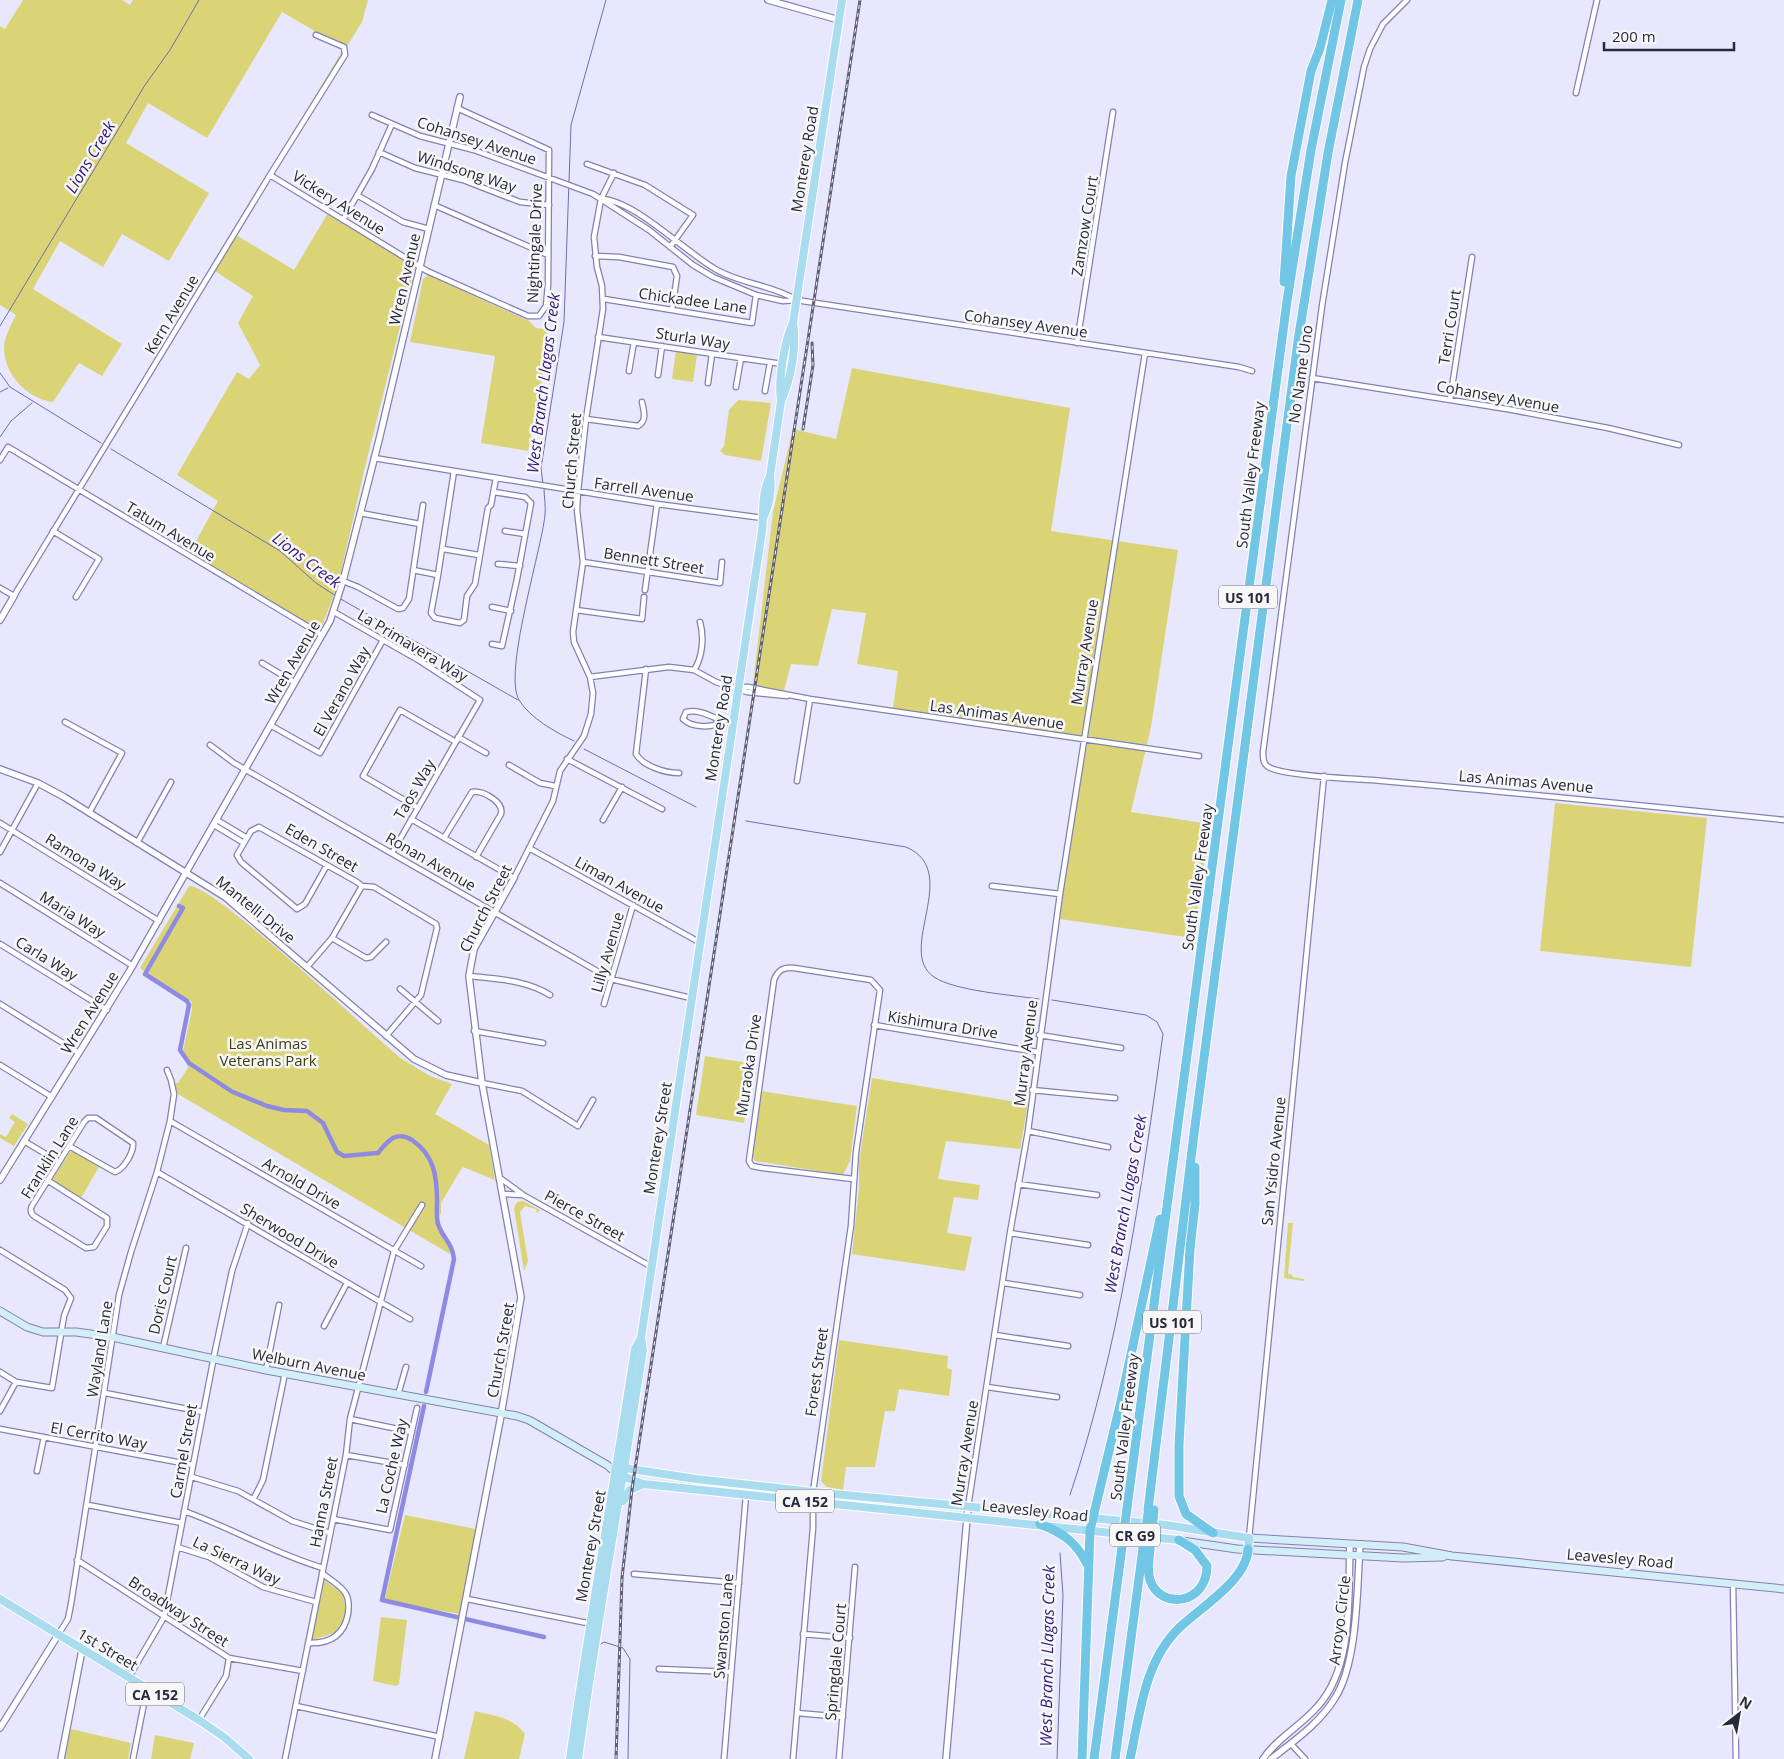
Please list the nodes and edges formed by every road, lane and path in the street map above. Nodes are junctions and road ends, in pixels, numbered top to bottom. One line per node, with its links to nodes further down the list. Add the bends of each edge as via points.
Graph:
1 (768, 0): 8 (street)
2 (842, 0): 8 (main road, Monterey Road)
3 (1332, 0): 52 (highway, via 1311,71 1291,176)
4 (1342, 0): 52 (highway, South Valley Freeway / US 101, via 1304,189)
5 (1358, 0): 191 (highway, South Valley Freeway / US 101, via 1309,266)
6 (1407, 0): 54 (street, No Name Uno, via 1383,24 1364,67 1339,196)
7 (1597, 0): 10 (street)
8 (839, 20): 37 (main road, Monterey Road)
9 (316, 35): 20 (street, Kern Avenue, via 344,47 345,55)
10 (1576, 93)
11 (460, 97): 12 (street, Wren Avenue)
12 (456, 108): 16 (street, Wren Avenue); 22 (street, Nightingale Drive, via 547,148 550,153)
13 (1113, 112): 43 (street, Zamzow Court)
14 (372, 115): 15 (street, Cohansey Avenue)
15 (392, 124): 16 (street, Cohansey Avenue); 17 (street)
16 (448, 143): 21 (street, Wren Avenue); 22 (street, Cohansey Avenue)
17 (379, 152): 21 (street, Windsong Way, via 414,168); 23 (street)
18 (587, 164): 19 (street)
19 (614, 174): 24 (street, Church Street); 29 (street, via 649,188 693,215)
20 (270, 175): 27 (street, Vickery Avenue); 67 (street, Kern Avenue)
21 (441, 175): 25 (street, Wren Avenue); 26 (street, Windsong Way, via 520,202)
22 (549, 178): 24 (street, Cohansey Avenue); 26 (street, Nightingale Drive)
23 (358, 195): 27 (street); 28 (street, via 398,220)
24 (601, 199): 29 (street, Cohansey Avenue, via 610,199 630,210); 30 (street, Cohansey Avenue); 32 (street, Church Street, via 596,221)
25 (434, 205): 28 (street, Wren Avenue); 31 (street)
26 (549, 205): 31 (street, Nightingale Drive)
27 (343, 220): 34 (street, Vickery Avenue)
28 (428, 229): 34 (street, Wren Avenue)
29 (675, 240): 30 (street); 37 (street, Cohansey Avenue, via 717,270)
30 (670, 247): 35 (street, Cohansey Avenue, via 713,278)
31 (548, 255): 39 (street, Nightingale Drive, via 546,306)
32 (596, 256): 36 (street, Church Street); 38 (street, via 673,267 677,276)
33 (1472, 257): 58 (street, Terri Court)
34 (420, 267): 39 (street, Vickery Avenue, via 528,316); 63 (street, Wren Avenue)
35 (756, 295): 37 (street, Cohansey Avenue, via 783,301); 38 (street, Chickadee Lane, via 752,323)
36 (604, 299): 38 (street, Chickadee Lane); 41 (street, Church Street)
37 (796, 300): 40 (main road, Monterey Road); 43 (street, Cohansey Avenue)
38 (672, 310)
39 (539, 316)
40 (793, 323): 49 (main road, Monterey Road, via 788,333); 59 (main road, Monterey Road, via 794,341)
41 (598, 336): 42 (street, Sturla Way); 61 (street, Church Street)
42 (634, 342): 44 (street, Sturla Way); 50 (street)
43 (1077, 343): 45 (street, Cohansey Avenue)
44 (662, 346): 46 (street, Sturla Way); 53 (street)
45 (1145, 353): 51 (street, Cohansey Avenue); 115 (street, Murray Avenue)
46 (712, 354): 47 (street, Sturla Way); 55 (street)
47 (741, 358): 48 (street, Sturla Way); 56 (street)
48 (770, 362): 49 (street, Sturla Way); 57 (street)
49 (784, 365): 59 (main road, Monterey Road, via 780,389)
50 (629, 371)
51 (1252, 371)
52 (1277, 374): 205 (highway, South Valley Freeway / US 101)
53 (658, 375)
54 (1312, 378): 58 (street, Cohansey Avenue); 121 (street, No Name Uno, via 1263,752)
55 (708, 384)
56 (736, 387)
57 (765, 391)
58 (1450, 400): 62 (street, Cohansey Avenue, via 1608,428)
59 (782, 401): 73 (main road, Monterey Road, via 770,476 772,488)
60 (642, 402): 61 (street, via 645,414 638,426)
61 (586, 419): 69 (street, Church Street)
62 (1679, 445)
63 (374, 458): 65 (street, Farrell Avenue); 72 (street, Wren Avenue)
64 (0, 460): 67 (street, Tatum Avenue, via 8,447)
65 (454, 471): 66 (street, Farrell Avenue); 78 (street)
66 (496, 478): 68 (street); 69 (street, Farrell Avenue)
67 (78, 490): 75 (street, Kern Avenue); 99 (street, Tatum Avenue)
68 (494, 492): 77 (street, via 524,498 531,503); 79 (street)
69 (578, 492): 70 (street, Farrell Avenue); 80 (street, Church Street)
70 (657, 504): 73 (street, Farrell Avenue); 85 (street)
71 (423, 505): 74 (street)
72 (360, 513): 74 (street); 87 (street, Wren Avenue)
73 (763, 518): 107 (main road, Monterey Road)
74 (420, 524): 84 (street)
75 (53, 531): 90 (street, Kern Avenue); 91 (street, via 99,559)
76 (505, 531): 77 (street)
77 (525, 534): 83 (street)
78 (443, 549): 79 (street); 86 (street)
79 (479, 555): 86 (street, via 476,584 467,596 464,620 460,622 435,618 431,613)
80 (583, 562): 85 (street, Bennett Street); 94 (street, Church Street)
81 (722, 562): 85 (street, Bennett Street, via 720,583)
82 (498, 564): 83 (street)
83 (520, 566): 95 (street)
84 (413, 570): 86 (street); 87 (street, via 407,605 398,609)
85 (648, 573): 89 (street)
86 (438, 575)
87 (344, 581): 96 (street, Wren Avenue)
88 (0, 588): 90 (street)
89 (645, 590)
90 (14, 596): 97 (street, Kern Avenue)
91 (76, 597)
92 (644, 597): 94 (street, via 642,619)
93 (492, 607): 95 (street)
94 (576, 610): 105 (street, Church Street, via 574,642)
95 (511, 611): 101 (street, via 502,646)
96 (334, 612): 99 (street, Wren Avenue); 100 (street, La Primavera Way)
97 (0, 620)
98 (700, 622): 104 (street, via 703,632 698,665)
99 (322, 635): 106 (street, Wren Avenue)
100 (383, 640): 109 (street, La Primavera Way); 113 (street, El Verano Way, via 320,753)
101 (492, 644)
102 (262, 663): 106 (street)
103 (646, 669): 104 (street, Las Animas Avenue, via 669,666); 105 (street, Las Animas Avenue); 124 (street, via 636,754 641,760 666,772)
104 (694, 670): 107 (street, Las Animas Avenue, via 716,682)
105 (590, 677): 119 (street, Church Street, via 593,693 584,736)
106 (294, 682): 113 (street, Wren Avenue)
107 (738, 687): 108 (street, Las Animas Avenue, via 747,692); 112 (main road, Monterey Road)
108 (810, 699): 115 (street, Las Animas Avenue); 126 (street)
109 (480, 700): 114 (street, Taos Way)
110 (64, 722): 133 (street, via 122,753)
111 (721, 722): 111 (street, via 707,714 691,711 686,712 683,720 712,726); 112 (street)
112 (732, 724): 159 (main road, Monterey Road)
113 (270, 725): 123 (street, Wren Avenue)
114 (457, 739): 117 (street); 131 (street, Taos Way); 131 (street, via 400,710 363,776)
115 (1084, 740): 118 (street, Las Animas Avenue); 153 (street, Murray Avenue)
116 (210, 745): 123 (street, Ronan Avenue)
117 (486, 753)
118 (1199, 756)
119 (567, 759): 129 (street, Church Street); 130 (street)
120 (509, 765): 129 (street, via 540,783)
121 (1266, 765): 125 (street, Las Animas Avenue, via 1277,770)
122 (0, 769): 128 (street, Mantelli Drive)
123 (245, 770): 137 (street, Wren Avenue); 145 (street, Ronan Avenue)
124 (679, 773)
125 (1324, 776): 136 (street, Las Animas Avenue); 272 (street, San Ysidro Avenue)
126 (797, 781)
127 (171, 782): 142 (street)
128 (38, 783): 133 (street, Mantelli Drive); 139 (street)
129 (556, 786): 143 (street, Church Street, via 553,801)
130 (622, 788): 132 (street); 135 (street)
131 (418, 808): 134 (street, Taos Way)
132 (662, 809)
133 (89, 813): 142 (street, Mantelli Drive)
134 (411, 819): 140 (street); 145 (street, Taos Way)
135 (603, 820)
136 (1784, 820)
137 (215, 822): 141 (street); 148 (street, Wren Avenue)
138 (0, 823): 139 (street, Ramona Way)
139 (13, 830): 144 (street); 156 (street, Ramona Way)
140 (444, 838): 146 (street); 146 (street, via 472,792 478,791 499,803 501,814)
141 (245, 840): 147 (street, Eden Street, via 253,828 259,827); 147 (street, via 238,859 292,907 299,909 305,904)
142 (137, 843): 148 (street, Mantelli Drive)
143 (529, 848): 149 (street, Church Street); 154 (street, Liman Avenue)
144 (0, 852)
145 (392, 853): 155 (street, Ronan Avenue)
146 (476, 857): 149 (street)
147 (327, 865): 151 (street, Eden Street)
148 (187, 873): 156 (street, Wren Avenue); 162 (street, Mantelli Drive, via 232,902)
149 (514, 878): 155 (street, Church Street)
150 (0, 883): 161 (street, Maria Way)
151 (362, 886): 157 (street); 170 (street, Eden Street, via 374,887 433,922 437,928 424,988)
152 (992, 886): 153 (street)
153 (1060, 894): 176 (street, Murray Avenue)
154 (633, 905): 159 (street, Liman Avenue); 164 (street, Lilly Avenue)
155 (494, 913): 163 (street, Church Street, via 474,949); 164 (street, Ronan Avenue)
156 (158, 921): 161 (street, Wren Avenue)
157 (332, 938): 158 (street, via 366,958); 162 (street)
158 (386, 942)
159 (699, 942): 168 (main road, Monterey Street)
160 (0, 944): 172 (street, Carla Way)
161 (133, 966): 172 (street, Wren Avenue)
162 (307, 967): 177 (street, Mantelli Drive)
163 (469, 976): 167 (street, via 524,983); 175 (street, Church Street)
164 (611, 979): 168 (street, Ronan Avenue); 171 (street, Lilly Avenue)
165 (400, 989): 170 (street)
166 (880, 990): 174 (street, Forest Street); 198 (street, Muraoka Drive, via 876,983 864,978 783,968 776,974 766,1027 749,1161 752,1166 763,1168)
167 (550, 994)
168 (691, 998): 214 (main road, Monterey Street)
169 (0, 1004): 181 (street)
170 (416, 1004): 173 (street); 177 (street)
171 (604, 1004)
172 (106, 1010): 181 (street, Wren Avenue)
173 (438, 1021)
174 (874, 1025): 180 (street, Kishimura Drive); 198 (street, Forest Street)
175 (474, 1031): 178 (street); 184 (street, Church Street)
176 (1039, 1035): 179 (street); 180 (street, Murray Avenue)
177 (386, 1036): 184 (street, Mantelli Drive, via 432,1069)
178 (543, 1043)
179 (1121, 1048)
180 (1037, 1052): 185 (street, Murray Avenue)
181 (79, 1053): 186 (street, Wren Avenue)
182 (0, 1065): 186 (street)
183 (167, 1070): 189 (street, Wayland Lane, via 174,1094)
184 (482, 1084): 188 (street, via 522,1091 578,1126); 197 (street, Church Street)
185 (1032, 1090): 187 (street); 190 (street, Murray Avenue)
186 (52, 1097): 192 (street, Wren Avenue)
187 (1115, 1098)
188 (593, 1100)
189 (170, 1121): 196 (street, Wayland Lane); 212 (street, Arnold Drive)
190 (1028, 1131): 194 (street); 201 (street, Murray Avenue)
191 (1194, 1134): 271 (highway, via 1195,1204 1179,1445 1179,1496 1186,1514); 277 (highway, South Valley Freeway / US 101, bridge)
192 (24, 1141): 195 (street); 199 (street, Wren Avenue)
193 (69, 1146): 193 (street, Franklin Lane, via 89,1117 129,1138 133,1145 122,1168 115,1172); 195 (street, Franklin Lane)
194 (1108, 1147)
195 (59, 1162): 200 (street, Franklin Lane)
196 (157, 1172): 207 (street, Sherwood Drive); 225 (street, Wayland Lane, via 119,1295)
197 (500, 1178): 202 (street, Church Street); 203 (street)
198 (853, 1179): 256 (street, Forest Street, via 850,1232)
199 (0, 1180)
200 (47, 1180): 200 (street, Franklin Lane, via 108,1221 95,1245 86,1248 34,1216 31,1210)
201 (1018, 1184): 204 (street); 208 (street, Murray Avenue)
202 (503, 1194): 203 (street, Pierce Street); 242 (street, Church Street, via 522,1297)
203 (524, 1195): 214 (street, Pierce Street)
204 (1097, 1195)
205 (1168, 1196): 265 (highway, via 1161,1214); 325 (highway, South Valley Freeway / US 101, bridge)
206 (422, 1205): 212 (street, Hanna Street)
207 (248, 1224): 215 (street, Sherwood Drive); 228 (street, Carmel Street, via 232,1271)
208 (1010, 1233): 209 (street); 216 (street, Murray Avenue)
209 (1088, 1244)
210 (186, 1248): 227 (street, Doris Court)
211 (0, 1250): 223 (street, via 69,1294 71,1298)
212 (394, 1251): 213 (street, Arnold Drive); 218 (street, Hanna Street)
213 (421, 1266)
214 (652, 1267): 252 (main road, Monterey Street, via 641,1338 635,1349)
215 (347, 1283): 218 (street, Sherwood Drive); 222 (street)
216 (1004, 1283): 217 (street); 224 (street, Murray Avenue)
217 (1080, 1295)
218 (381, 1301): 221 (street, Sherwood Drive); 235 (street, Hanna Street)
219 (279, 1305): 230 (street)
220 (0, 1311): 223 (main road, Welburn Avenue, via 35,1330)
221 (410, 1319)
222 (324, 1326)
223 (61, 1333): 225 (main road, Welburn Avenue); 233 (street, via 52,1388)
224 (995, 1335): 226 (street); 234 (street, Murray Avenue)
225 (112, 1337): 227 (main road, Welburn Avenue); 236 (street, Wayland Lane)
226 (1068, 1346)
227 (163, 1348): 228 (main road, Welburn Avenue)
228 (213, 1359): 230 (main road, Welburn Avenue); 241 (street, Carmel Street)
229 (406, 1367): 237 (street)
230 (266, 1370): 232 (main road, Welburn Avenue)
231 (0, 1372): 233 (street)
232 (284, 1373): 235 (main road, Welburn Avenue); 258 (street, via 263,1480)
233 (16, 1382): 240 (street)
234 (987, 1387): 238 (street); 261 (street, Murray Avenue)
235 (359, 1388): 237 (main road, Welburn Avenue); 243 (street, Hanna Street)
236 (105, 1393): 241 (street); 247 (street, Wayland Lane)
237 (398, 1395): 242 (main road, Welburn Avenue)
238 (1057, 1397)
239 (417, 1408): 245 (street, La Coche Way)
240 (0, 1411)
241 (203, 1412): 249 (street, Carmel Street)
242 (502, 1414): 252 (main road, Welburn Avenue, via 529,1420); 291 (street, Church Street)
243 (350, 1419): 245 (street); 248 (street, Hanna Street)
244 (0, 1429): 246 (street, El Cerrito Way)
245 (412, 1432): 250 (street, La Coche Way)
246 (44, 1437): 247 (street, El Cerrito Way); 251 (street)
247 (97, 1446): 249 (street, El Cerrito Way); 260 (street, Wayland Lane)
248 (346, 1455): 250 (street); 266 (street, Hanna Street)
249 (194, 1465): 253 (street, Carmel Street)
250 (405, 1466): 266 (street, La Coche Way, via 390,1530)
251 (37, 1471)
252 (621, 1472): 254 (main road, Leavesley Road); 255 (main road, Leavesley Road / CA 152); 263 (main road, Monterey Street); 294 (main road, Monterey Street)
253 (192, 1477): 258 (street); 262 (street, Carmel Street)
254 (643, 1484): 257 (main road, Leavesley Road / CA 152); 263 (main road, via 628,1492)
255 (766, 1486): 256 (main road, Leavesley Road / CA 152); 257 (street, via 759,1491 747,1491)
256 (813, 1492): 259 (street, Forest Street); 261 (main road, Leavesley Road / CA 152)
257 (746, 1495): 259 (main road, Leavesley Road / CA 152); 287 (street, Swanston Lane)
258 (254, 1498): 270 (street, via 292,1521)
259 (812, 1501): 264 (main road, Leavesley Road / CA 152); 295 (street, Forest Street, via 813,1528)
260 (88, 1505): 267 (street, La Sierra Way); 282 (street, Wayland Lane)
261 (968, 1507): 264 (street, Murray Avenue); 265 (main road, Leavesley Road / CA 152)
262 (184, 1511): 267 (street, Carmel Street); 285 (street)
263 (618, 1515): 294 (main road, Monterey Street)
264 (967, 1517): 268 (main road, Leavesley Road / CA 152); 323 (street, Murray Avenue)
265 (1092, 1518): 269 (highway); 271 (main road, Leavesley Road / CA 152)
266 (333, 1519): 270 (street, Hanna Street)
267 (182, 1524): 276 (street, Carmel Street)
268 (1040, 1524): 269 (main road, Leavesley Road / CR G9); 284 (highway, CA 152, via 1064,1534 1074,1543)
269 (1090, 1530): 273 (main road, Leavesley Road / CR G9); 284 (highway)
270 (330, 1533): 285 (street, Hanna Street)
271 (1213, 1533): 272 (main road, Leavesley Road / CA 152)
272 (1249, 1538): 274 (main road, Leavesley Road / CR G9); 278 (main road, San Ysidro Avenue)
273 (1179, 1540): 277 (highway, via 1195,1550 1207,1566 1204,1584 1192,1596 1175,1598 1155,1589 1149,1574); 278 (main road, Leavesley Road / CR G9)
274 (1350, 1544): 275 (main road, Leavesley Road / CR G9); 279 (street, Arroyo Circle)
275 (1360, 1544): 280 (street, Arroyo Circle); 281 (main road, Leavesley Road / CR G9, via 1403,1547)
276 (177, 1547): 292 (street, La Sierra Way, via 209,1557 270,1590); 293 (street, Carmel Street)
277 (1146, 1549): 326 (highway, South Valley Freeway / US 101)
278 (1248, 1549): 279 (main road, Leavesley Road / CR G9); 327 (highway, via 1245,1566 1237,1576 1180,1628 1159,1653 1145,1688)
279 (1350, 1555): 280 (main road, Leavesley Road / CR G9); 328 (street, Arroyo Circle, via 1345,1643 1336,1680 1318,1707)
280 (1359, 1555): 281 (main road, Leavesley Road / CR G9, via 1417,1559); 312 (street, Arroyo Circle, via 1353,1628 1343,1682 1318,1720)
281 (1452, 1556): 288 (main road, Leavesley Road / CR G9)
282 (77, 1560): 293 (street, Broadway Street); 296 (street, Wayland Lane, via 69,1614)
283 (855, 1567): 297 (street, Springdale Court)
284 (1088, 1567): 324 (highway)
285 (323, 1570): 292 (street, Hanna Street); 298 (street, via 349,1600 346,1622 335,1638 319,1644)
286 (634, 1574): 287 (street)
287 (739, 1583): 303 (street, Swanston Lane)
288 (1733, 1584): 289 (main road, Leavesley Road / CR G9); 331 (street)
289 (1784, 1589)
290 (0, 1599): 296 (main road, 1st Street / CA 152)
291 (467, 1599): 294 (street); 311 (street, Church Street)
292 (316, 1602): 298 (street, Hanna Street)
293 (164, 1617): 300 (street, Broadway Street); 304 (street, Carmel Street)
294 (594, 1624): 318 (main road, Monterey Street); 319 (main road, Monterey Street)
295 (803, 1634): 297 (street); 307 (street, Forest Street)
296 (58, 1635): 299 (main road, 1st Street / CA 152); 310 (street)
297 (850, 1638): 308 (street, Springdale Court)
298 (308, 1643): 302 (street, Hanna Street)
299 (82, 1650): 304 (main road, 1st Street / CA 152); 313 (street)
300 (229, 1658): 302 (street, Broadway Street); 309 (street, via 226,1676)
301 (659, 1669): 303 (street)
302 (303, 1671): 306 (street, Hanna Street)
303 (731, 1672): 320 (street, Swanston Lane)
304 (129, 1677): 305 (main road, 1st Street / CA 152)
305 (147, 1688): 309 (main road, 1st Street / CA 152); 314 (street)
306 (296, 1706): 311 (street); 316 (street, Hanna Street)
307 (797, 1713): 308 (street); 321 (street, Forest Street)
308 (843, 1717): 322 (street, Springdale Court)
309 (199, 1720): 315 (main road, 1st Street / CA 152)
310 (0, 1728)
311 (440, 1737): 317 (street, Church Street)
312 (1291, 1744): 329 (street, Arroyo Circle); 330 (street)
313 (61, 1759)
314 (133, 1759)
315 (249, 1759)
316 (285, 1759)
317 (435, 1759)
318 (570, 1759)
319 (578, 1759)
320 (724, 1759)
321 (793, 1759)
322 (840, 1759)
323 (946, 1759)
324 (1082, 1759)
325 (1094, 1759)
326 (1115, 1759)
327 (1130, 1759)
328 (1263, 1759)
329 (1271, 1759)
330 (1305, 1759)
331 (1736, 1759)

